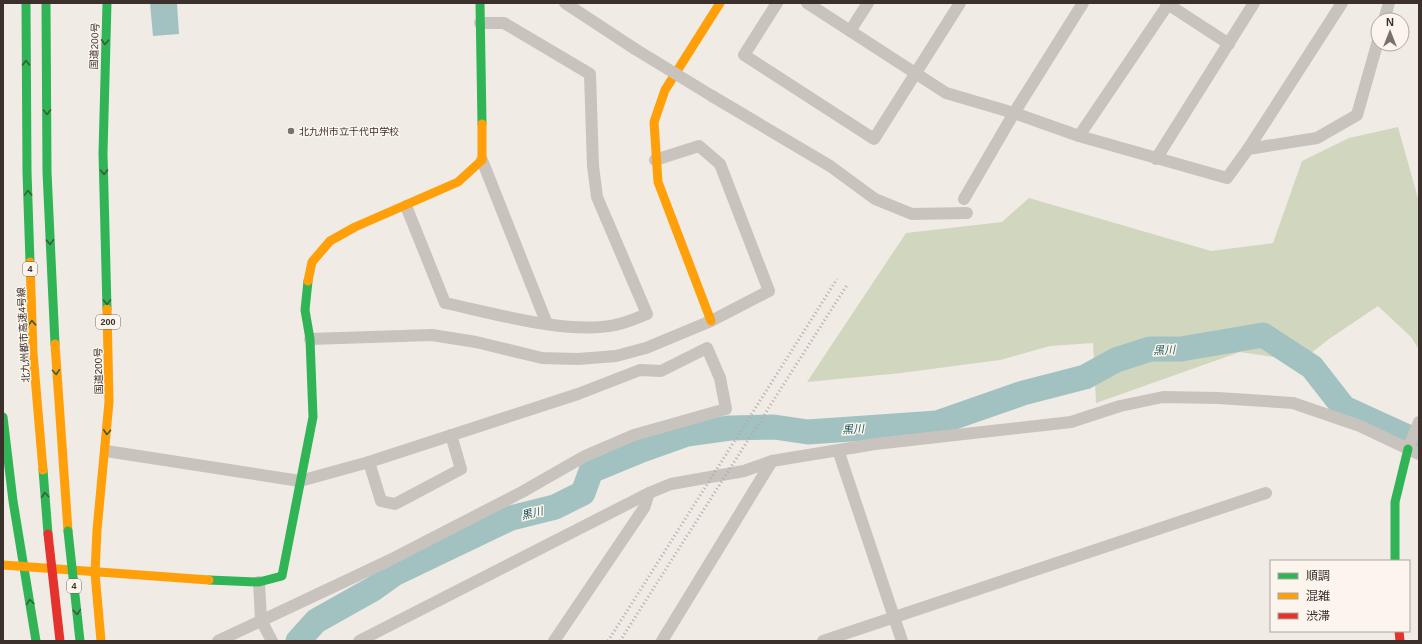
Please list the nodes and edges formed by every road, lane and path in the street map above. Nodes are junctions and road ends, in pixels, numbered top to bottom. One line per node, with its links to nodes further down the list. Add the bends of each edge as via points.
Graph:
1 (26, 3): 51 (main road, 北九州都市高速4号線 / 4, one-way to 1, bridge, via 33,353 27,172)
2 (46, 3): 52 (main road, 4, one-way to 52, bridge, via 48,180 55,352 68,531)
3 (107, 3): 37 (main road, 国道200号 / 200, one-way to 37, via 103,153 109,402)
4 (480, 3): 15 (main road)
5 (565, 3): 28 (street, bridge, via 635,49 830,166 875,199 912,214)
6 (720, 3): 25 (main road, via 665,90 654,122)
7 (778, 3): 19 (street, via 744,55 874,139)
8 (807, 3): 16 (street)
9 (868, 3): 16 (street)
10 (960, 3): 19 (street)
11 (1083, 3): 20 (street)
12 (1254, 3): 17 (street)
13 (1342, 3): 22 (street)
14 (1167, 4): 17 (street); 21 (street)
15 (480, 22): 24 (main road); 30 (street, via 504,23 590,74 593,166 597,197 647,314 615,325 582,327)
16 (850, 31): 19 (street)
17 (1229, 44): 23 (street)
18 (1375, 52): 22 (street, via 1357,115 1317,138)
19 (915, 73): 20 (street, via 946,93)
20 (1014, 113): 21 (street); 26 (street)
21 (1079, 136): 23 (street)
22 (1248, 149): 23 (street, via 1227,178)
23 (1156, 159)
24 (482, 160): 27 (main road, via 458,182); 30 (street)
25 (656, 160): 29 (main road, via 658,182); 29 (street, via 698,146 720,164 769,291)
26 (964, 199)
27 (406, 206): 30 (street, via 445,303); 31 (main road, via 361,224 330,241 312,262 306,289 305,310)
28 (967, 213)
29 (711, 321): 31 (street, via 646,348 616,356 578,358 542,358 476,342 432,335)
30 (547, 324)
31 (310, 339): 40 (main road, via 313,417)
32 (3, 417): 45 (main road, via 7,469)
33 (1419, 422): 35 (street)
34 (451, 436): 39 (street); 39 (street, via 461,469 395,504 381,501); 49 (street, via 578,394 640,370 661,371 707,348 720,378 726,408 634,436 585,456 522,492)
35 (1413, 449): 36 (street, via 1360,426 1293,403 1163,397 1120,406 1071,422); 43 (main road, via 1395,502)
36 (838, 450): 38 (street); 48 (street)
37 (106, 451): 40 (street); 46 (main road, 国道200号 / 200)
38 (772, 461): 42 (street, via 744,471 671,484); 58 (street)
39 (369, 462): 40 (street)
40 (300, 481): 47 (main road, via 282,576)
41 (1266, 492): 48 (street)
42 (649, 493): 56 (street); 57 (street, via 644,508)
43 (1395, 560)
44 (3, 565): 45 (main road)
45 (25, 567): 46 (main road); 50 (main road, one-way to 45)
46 (95, 573): 47 (main road); 53 (main road, 国道200号 / 200)
47 (258, 582): 49 (street)
48 (894, 617): 59 (street); 60 (street)
49 (263, 624): 54 (street); 55 (street)
50 (36, 641)
51 (60, 641)
52 (80, 641)
53 (101, 641)
54 (218, 641)
55 (272, 641)
56 (359, 641)
57 (554, 641)
58 (662, 641)
59 (823, 641)
60 (902, 641)

